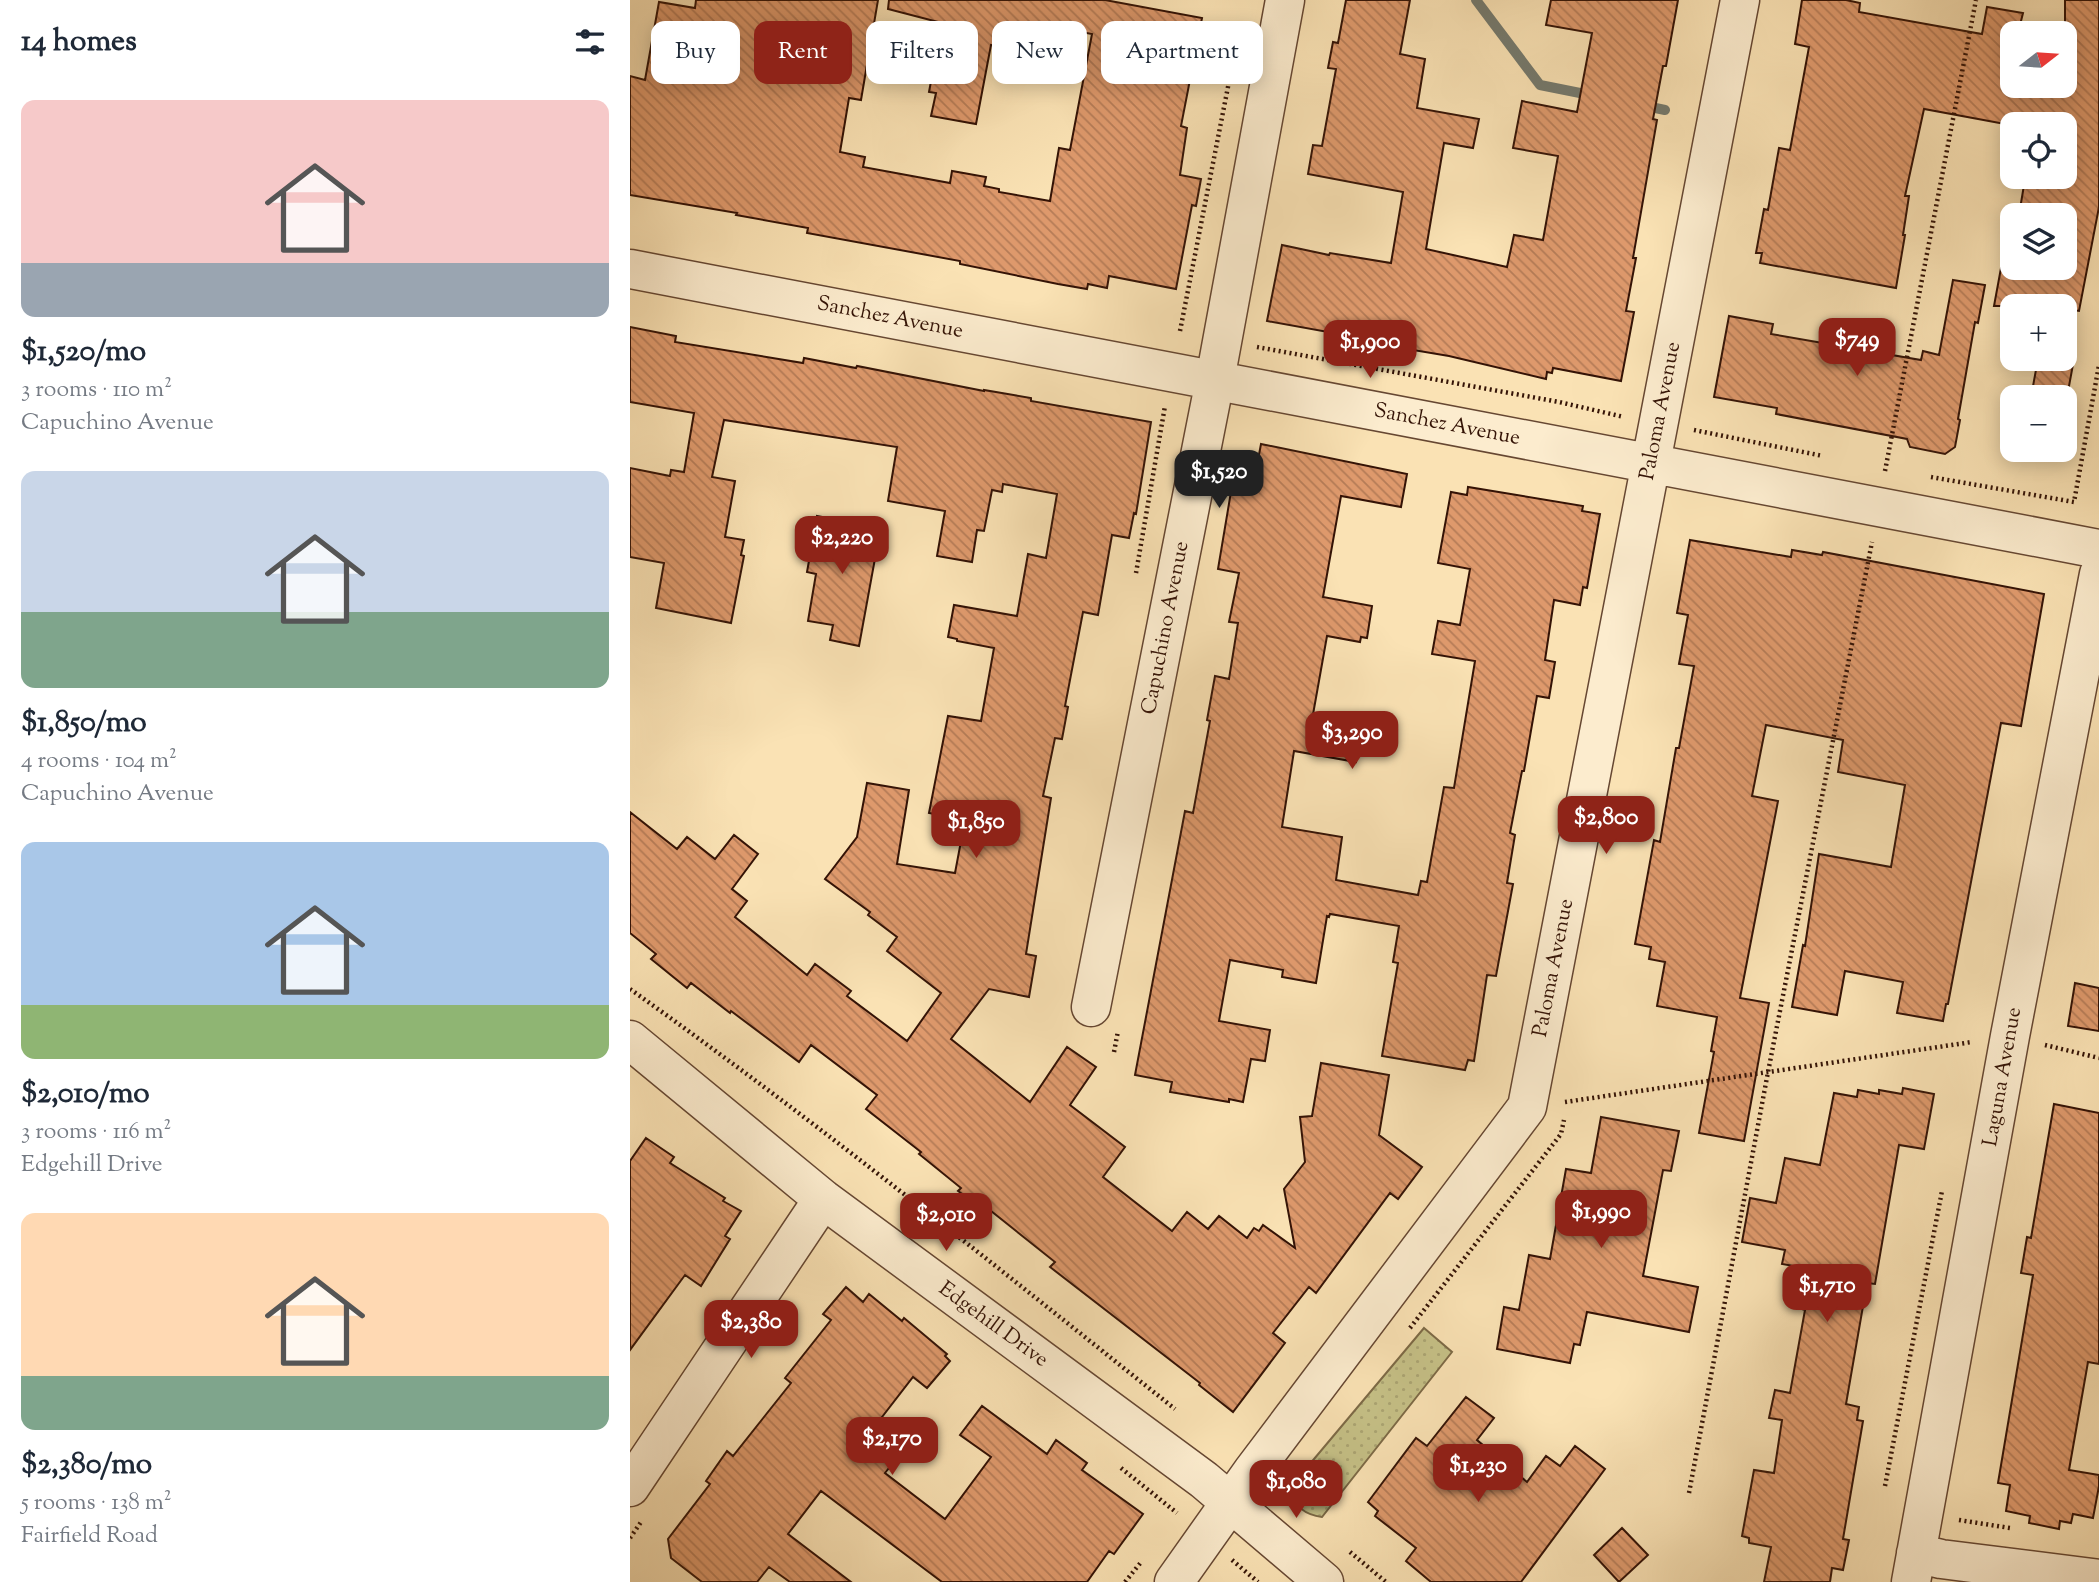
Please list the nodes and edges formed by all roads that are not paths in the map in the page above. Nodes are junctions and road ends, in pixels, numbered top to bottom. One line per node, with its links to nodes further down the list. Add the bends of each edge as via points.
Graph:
1 (1285, 0): 4 (street, Capuchino Avenue)
2 (1740, 0): 5 (street, Paloma Avenue)
3 (630, 269): 4 (street, Sanchez Avenue)
4 (1214, 380): 5 (street, Sanchez Avenue); 8 (street, Capuchino Avenue)
5 (1650, 464): 6 (street, Sanchez Avenue); 12 (street, Paloma Avenue, via 1527,1107)
6 (2099, 549)
7 (2099, 574): 13 (street, Laguna Avenue)
8 (1105, 1016)
9 (630, 1040): 10 (street, Edgehill Drive)
10 (823, 1199): 11 (street); 12 (street, Edgehill Drive)
11 (637, 1501)
12 (1230, 1502): 15 (street, Paloma Avenue); 16 (street, Edgehill Drive)
13 (1914, 1568): 14 (street, via 1941,1559)
14 (2099, 1579)
15 (1174, 1582)
16 (1324, 1582)

